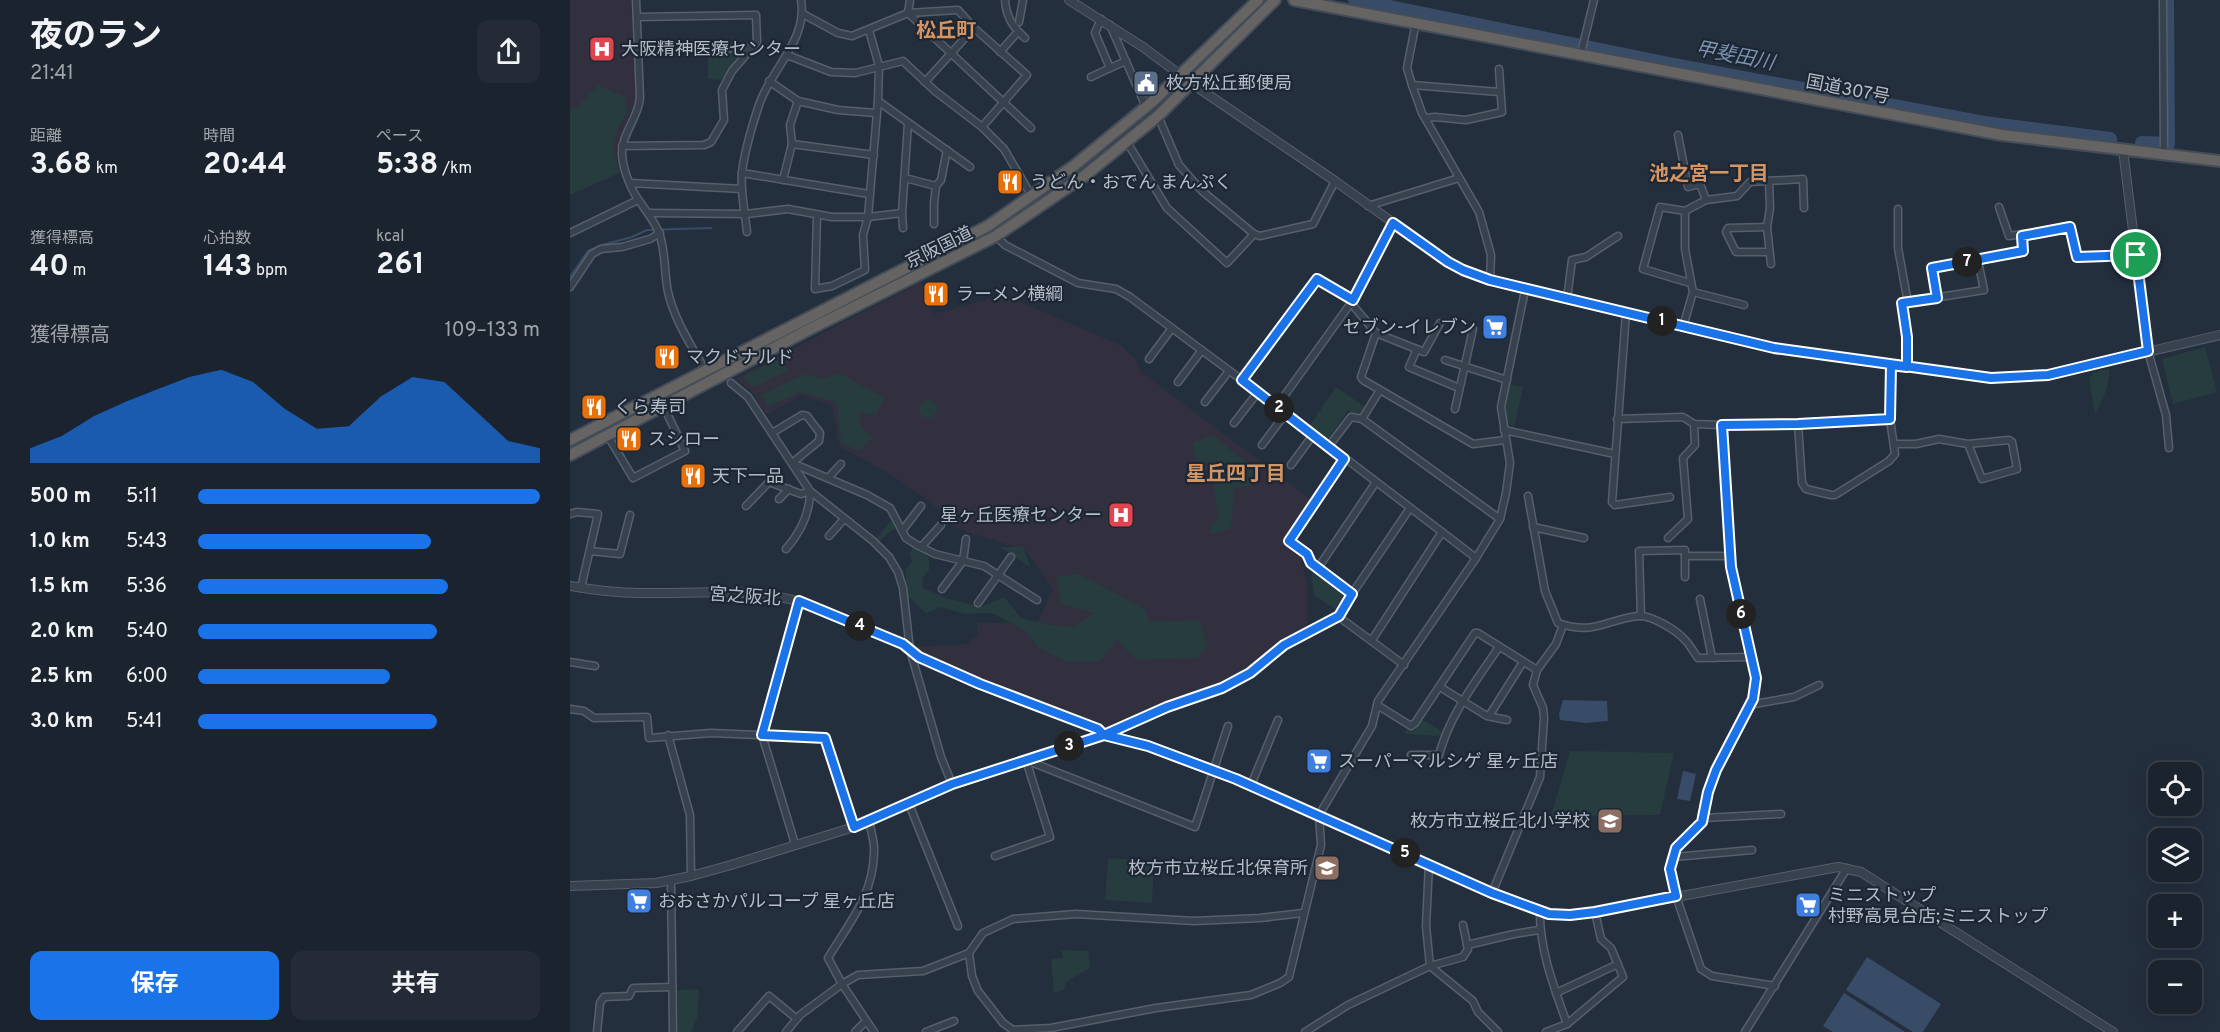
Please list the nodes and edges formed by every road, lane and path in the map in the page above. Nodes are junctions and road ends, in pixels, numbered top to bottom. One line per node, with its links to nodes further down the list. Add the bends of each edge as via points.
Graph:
1 (636, 0): 14 (street)
2 (801, 0): 13 (street)
3 (910, 0): 12 (street)
4 (1005, 0): 22 (street, via 1006,13)
5 (1023, 0): 16 (street)
6 (1069, 0): 15 (street)
7 (1258, 0): 34 (highway, 京阪国道)
8 (1275, 0): 34 (highway, 京阪国道)
9 (1294, 0): 17 (highway, 国道307号)
10 (1594, 0): 27 (street)
11 (2163, 0): 53 (street)
12 (908, 13): 19 (street, via 958,10); 20 (street); 26 (street)
13 (803, 14): 20 (street, via 838,33 852,36); 28 (street)
14 (638, 17): 23 (street, via 756,15 757,42); 24 (street)
15 (1101, 19): 18 (street); 31 (street, via 1095,33)
16 (1019, 22)
17 (1416, 22): 27 (highway, 国道307号); 37 (street, via 1407,68)
18 (1110, 25): 29 (street); 34 (street)
19 (974, 28): 25 (street); 26 (street)
20 (869, 30): 30 (street)
21 (1015, 35): 25 (street)
22 (1025, 38)
23 (752, 48): 24 (street); 52 (street, via 722,90 724,120 711,142)
24 (639, 50): 52 (street, via 639,106)
25 (1000, 52): 41 (street, via 1027,75)
26 (950, 53): 36 (street); 41 (street)
27 (1581, 53): 55 (highway, 国道307号, via 1992,133)
28 (787, 55): 30 (street, via 831,72 855,73); 35 (street)
29 (1126, 61): 31 (street); 42 (street)
30 (879, 66): 36 (street, via 903,61); 40 (street)
31 (1110, 68): 33 (street)
32 (1499, 69): 38 (street)
33 (1091, 77)
34 (1186, 79): 42 (highway, 京阪国道); 44 (highway, 京阪国道); 64 (street)
35 (769, 81): 39 (street); 59 (street)
36 (925, 82): 47 (street)
37 (1412, 85): 38 (street); 45 (street)
38 (1499, 92): 45 (street, via 1502,112 1466,120)
39 (798, 101): 43 (street); 51 (street, via 790,125)
40 (878, 101): 43 (street); 46 (street)
41 (1003, 101): 47 (street); 48 (street)
42 (1146, 107): 69 (highway, 京阪国道)
43 (876, 113): 56 (street)
44 (1158, 116): 50 (highway, 京阪国道); 89 (street, via 1179,165 1202,191)
45 (1426, 118): 61 (street)
46 (908, 123): 54 (street); 60 (street)
47 (982, 127): 69 (street, via 1004,149)
48 (1031, 128)
49 (1678, 135): 71 (street, via 1688,188 1700,184)
50 (1127, 142): 89 (street, via 1167,208 1227,263); 90 (highway, 京阪国道)
51 (792, 144): 56 (street); 62 (street)
52 (622, 146): 65 (street)
53 (2164, 148): 55 (highway, 国道307号); 57 (highway, 国道307号)
54 (947, 150): 58 (street); 66 (street, via 941,180)
55 (2124, 150): 94 (street)
56 (874, 155): 68 (street)
57 (2220, 161)
58 (970, 167)
59 (742, 173): 62 (street); 67 (street)
60 (905, 178): 66 (street); 78 (street)
61 (1459, 178): 72 (street); 97 (street, via 1485,230 1491,255)
62 (783, 180): 68 (street)
63 (1769, 180): 71 (street, via 1750,182 1737,196); 74 (street, via 1803,179); 84 (street)
64 (1335, 181): 72 (street); 89 (street, via 1313,224)
65 (630, 183): 67 (street); 70 (street)
66 (936, 186): 83 (street)
67 (742, 189): 79 (street)
68 (869, 194): 81 (street)
69 (1031, 195): 109 (highway, 京阪国道, via 988,226)
70 (638, 200): 77 (street); 88 (street)
71 (1706, 200): 76 (street)
72 (1368, 206): 82 (street)
73 (1999, 207): 92 (street, via 2009,236)
74 (1804, 208)
75 (1898, 209): 105 (street, via 1898,248)
76 (1685, 211): 98 (street); 98 (street, via 1660,207 1643,270)
77 (649, 213): 79 (street); 86 (street)
78 (902, 213): 81 (street); 85 (street)
79 (746, 214): 80 (street, via 788,209); 87 (street)
80 (817, 215): 81 (street); 81 (street, via 814,290 865,270 862,235)
81 (868, 217)
82 (1393, 223): 97 (street, via 1448,262); 104 (street)
83 (934, 224)
84 (1767, 227): 93 (street); 93 (street, via 1728,228 1726,232 1736,252)
85 (903, 228)
86 (658, 231): 99 (street, via 650,239 592,254); 120 (street, via 675,315)
87 (747, 232)
88 (570, 233)
89 (1254, 234)
90 (996, 236): 109 (highway, 京阪国道); 111 (street, via 1005,245 1078,283 1116,289)
91 (1618, 236): 103 (street, via 1586,257 1572,260)
92 (2022, 236): 94 (street, via 2070,227 2077,257); 95 (street, via 2023,251)
93 (1769, 252): 96 (street)
94 (2136, 255): 117 (street)
95 (1978, 261): 102 (street, via 1932,268); 102 (street, via 1984,290)
96 (1772, 264)
97 (1490, 280): 100 (street)
98 (1690, 283): 101 (street)
99 (570, 287)
100 (1525, 290): 103 (street); 126 (street)
101 (1693, 292): 106 (street); 110 (street)
102 (1937, 298): 105 (street)
103 (1567, 299): 107 (street)
104 (1352, 302): 113 (street); 125 (street, via 1317,279); 134 (street)
105 (1908, 303): 123 (street, via 1902,303)
106 (1744, 306)
107 (1626, 313): 110 (street); 138 (street)
108 (1440, 323): 115 (street, via 1424,352)
109 (807, 325): 133 (highway, 京阪国道); 148 (highway, 京阪国道)
110 (1683, 327): 121 (street, via 1774,348)
111 (1172, 328): 116 (street); 118 (street)
112 (1473, 329): 122 (street)
113 (1376, 333): 115 (street); 130 (street, via 1361,376)
114 (2220, 335): 117 (street)
115 (1417, 349): 129 (street, via 1409,367)
116 (1202, 350): 124 (street); 127 (street)
117 (2148, 351): 123 (street, via 2023,378 1991,378); 154 (street, via 2166,416)
118 (1149, 358)
119 (1444, 360): 122 (street)
120 (701, 363)
121 (1891, 365): 123 (street); 139 (street)
122 (1463, 367): 126 (street); 129 (street)
123 (1907, 367)
124 (1230, 371): 125 (street); 132 (street)
125 (1242, 380): 131 (street)
126 (1507, 380): 144 (street, via 1501,407)
127 (1178, 382)
128 (731, 383): 145 (street, via 748,397)
129 (1459, 388): 135 (street)
130 (1380, 390): 137 (street); 149 (street, via 1473,444)
131 (1258, 392): 134 (street); 140 (street)
132 (1205, 402)
133 (663, 405): 147 (highway, 京阪国道); 147 (street, via 686,452 633,478)
134 (1277, 406): 136 (street)
135 (1455, 409)
136 (1286, 413): 146 (street); 152 (street)
137 (1362, 419): 153 (street, via 1351,417); 174 (street)
138 (1617, 419): 141 (street, via 1683,417); 155 (street)
139 (1890, 419): 142 (street); 150 (street)
140 (1234, 423)
141 (1694, 424): 143 (street); 181 (street, via 1695,444 1683,458 1688,519)
142 (1798, 424): 143 (street); 150 (street, via 1802,483 1806,489 1831,495 1889,461 1895,454)
143 (1722, 425): 187 (street)
144 (1504, 430): 149 (street); 155 (street)
145 (772, 433): 158 (street); 158 (street, via 802,415 820,433 819,441)
146 (1313, 435): 153 (street); 160 (street)
147 (609, 436): 156 (highway, 京阪国道)
148 (570, 440)
149 (1505, 440): 174 (street, via 1510,463)
150 (1894, 444): 151 (street, via 1939,439)
151 (1968, 444): 151 (street, via 2009,440 2017,469 1982,479)
152 (1262, 445)
153 (1329, 446): 157 (street)
154 (2169, 448)
155 (1615, 454): 166 (street, via 1615,505)
156 (570, 455)
157 (1344, 459): 162 (street); 191 (street, via 1289,541)
158 (792, 463): 161 (street); 164 (street)
159 (841, 464): 161 (street)
160 (1290, 465)
161 (828, 478): 177 (street, via 890,508)
162 (1376, 482): 170 (street); 191 (street)
163 (789, 489): 164 (street, via 801,494); 167 (street); 168 (street, via 769,483)
164 (810, 491): 173 (street); 184 (street, via 798,536)
165 (1528, 496): 176 (street)
166 (1670, 497)
167 (779, 499)
168 (746, 506)
169 (921, 506): 177 (street)
170 (1410, 508): 178 (street); 197 (street)
171 (570, 514): 185 (street, via 598,514)
172 (630, 515): 185 (street, via 620,555)
173 (844, 519): 179 (street); 207 (street, via 889,557 898,572)
174 (1500, 519): 189 (street)
175 (941, 525): 183 (street)
176 (1533, 527): 180 (street); 204 (street, via 1545,591 1558,623)
177 (902, 531): 183 (street, via 906,538)
178 (1442, 532): 189 (street); 205 (street)
179 (829, 537)
180 (1584, 538)
181 (1668, 538)
182 (966, 539): 190 (street)
183 (922, 546): 190 (street, via 935,554)
184 (786, 549)
185 (590, 551): 195 (street)
186 (1685, 556): 187 (street); 193 (street); 203 (street, via 1685,550 1639,551)
187 (1730, 556): 208 (street)
188 (1011, 557): 192 (street)
189 (1476, 558): 212 (street)
190 (963, 561): 192 (street, via 984,566); 196 (street)
191 (1318, 568): 197 (street)
192 (998, 575): 199 (street); 201 (street)
193 (1685, 577)
194 (570, 586): 195 (street, 宮之阪北)
195 (581, 588): 200 (street, 宮之阪北, via 638,593 763,594)
196 (942, 589)
197 (1352, 594): 202 (street)
198 (1700, 599): 209 (street)
199 (1037, 600)
200 (799, 601): 207 (street, 宮之阪北); 226 (street)
201 (978, 603)
202 (1339, 616): 205 (street); 227 (street, via 1284,645 1250,673 1222,688)
203 (1641, 616): 204 (street, via 1591,629); 209 (street, via 1657,620 1684,639 1698,658)
204 (1563, 625): 214 (street, via 1556,644)
205 (1372, 640): 212 (street)
206 (1499, 647): 211 (street); 216 (street, via 1475,633); 217 (street)
207 (910, 650): 227 (street, via 939,666 1098,729); 231 (street)
208 (1750, 657): 209 (street); 219 (street, via 1756,678)
209 (1712, 658)
210 (570, 662): 213 (street)
211 (1523, 662): 214 (street); 221 (street)
212 (1404, 665): 218 (street)
213 (595, 666)
214 (1537, 670): 248 (street, via 1533,685 1544,718 1540,777)
215 (1819, 685): 219 (street, via 1794,697)
216 (1440, 687): 217 (street); 218 (street, via 1411,726)
217 (1462, 701): 221 (street); 228 (street, via 1445,733 1439,755)
218 (1377, 705): 234 (street, via 1372,726)
219 (1749, 705): 236 (street, via 1716,770)
220 (570, 710): 225 (street, via 584,711 594,718 647,717 649,738)
221 (1489, 716): 223 (street)
222 (1278, 720): 232 (street)
223 (1507, 720)
224 (1228, 726): 230 (street)
225 (668, 735): 226 (street); 245 (street, via 690,815)
226 (762, 735): 238 (street, via 825,738); 239 (street)
227 (1104, 735): 229 (street); 230 (street, via 1148,746)
228 (1411, 755)
229 (1026, 760): 230 (street, via 1195,827); 231 (street); 241 (street, via 1050,837)
230 (1214, 771): 232 (street)
231 (952, 784): 233 (street)
232 (1251, 785): 234 (street)
233 (909, 804): 237 (street); 254 (street)
234 (1319, 814): 243 (street); 252 (street, via 1321,845)
235 (1781, 814): 236 (street)
236 (1703, 818): 242 (street, via 1676,848)
237 (869, 821): 238 (street); 260 (street, via 874,851 868,890 828,958)
238 (854, 827): 239 (street)
239 (795, 844): 245 (street)
240 (1752, 850): 242 (street)
241 (995, 856)
242 (1674, 857): 249 (street, via 1670,869)
243 (1429, 864): 248 (street); 259 (street, via 1426,926)
244 (1847, 868): 249 (street); 261 (street); 279 (street, via 1861,872)
245 (691, 876): 246 (street)
246 (671, 881): 247 (street); 262 (street)
247 (570, 886)
248 (1492, 893): 250 (street)
249 (1676, 896): 251 (street); 261 (street, via 1701,969 1712,976)
250 (1540, 910): 251 (street, via 1570,915); 255 (street)
251 (1595, 912): 258 (street, via 1601,939 1611,948)
252 (1303, 913): 257 (street, via 1194,921 1076,914 1013,919 984,933); 257 (street, via 1289,977 1280,983 1251,994 1051,1028 1013,1030 1003,1023 978,991)
253 (1463, 924): 256 (street)
254 (958, 926)
255 (1539, 930): 256 (street); 263 (street)
256 (1467, 945): 259 (street, via 1463,957)
257 (969, 953): 260 (street, via 923,971 858,975)
258 (1618, 964): 263 (street); 267 (street, via 1623,976)
259 (1430, 966): 275 (street, via 1348,1005); 276 (street, via 1473,1001 1478,1012)
260 (842, 984): 264 (street); 265 (street)
261 (1775, 986): 278 (street)
262 (672, 987): 268 (street, via 633,988 629,996 604,997); 269 (street)
263 (1556, 993): 267 (street)
264 (797, 1019): 270 (street, via 769,996); 271 (street)
265 (866, 1021): 272 (street); 273 (street)
266 (954, 1022): 274 (street)
267 (1567, 1024): 277 (street)
268 (597, 1032)
269 (673, 1032)
270 (736, 1032)
271 (786, 1032)
272 (855, 1032)
273 (874, 1032)
274 (926, 1032)
275 (1305, 1032)
276 (1498, 1032)
277 (1546, 1032)
278 (1745, 1032)
279 (2113, 1032)

